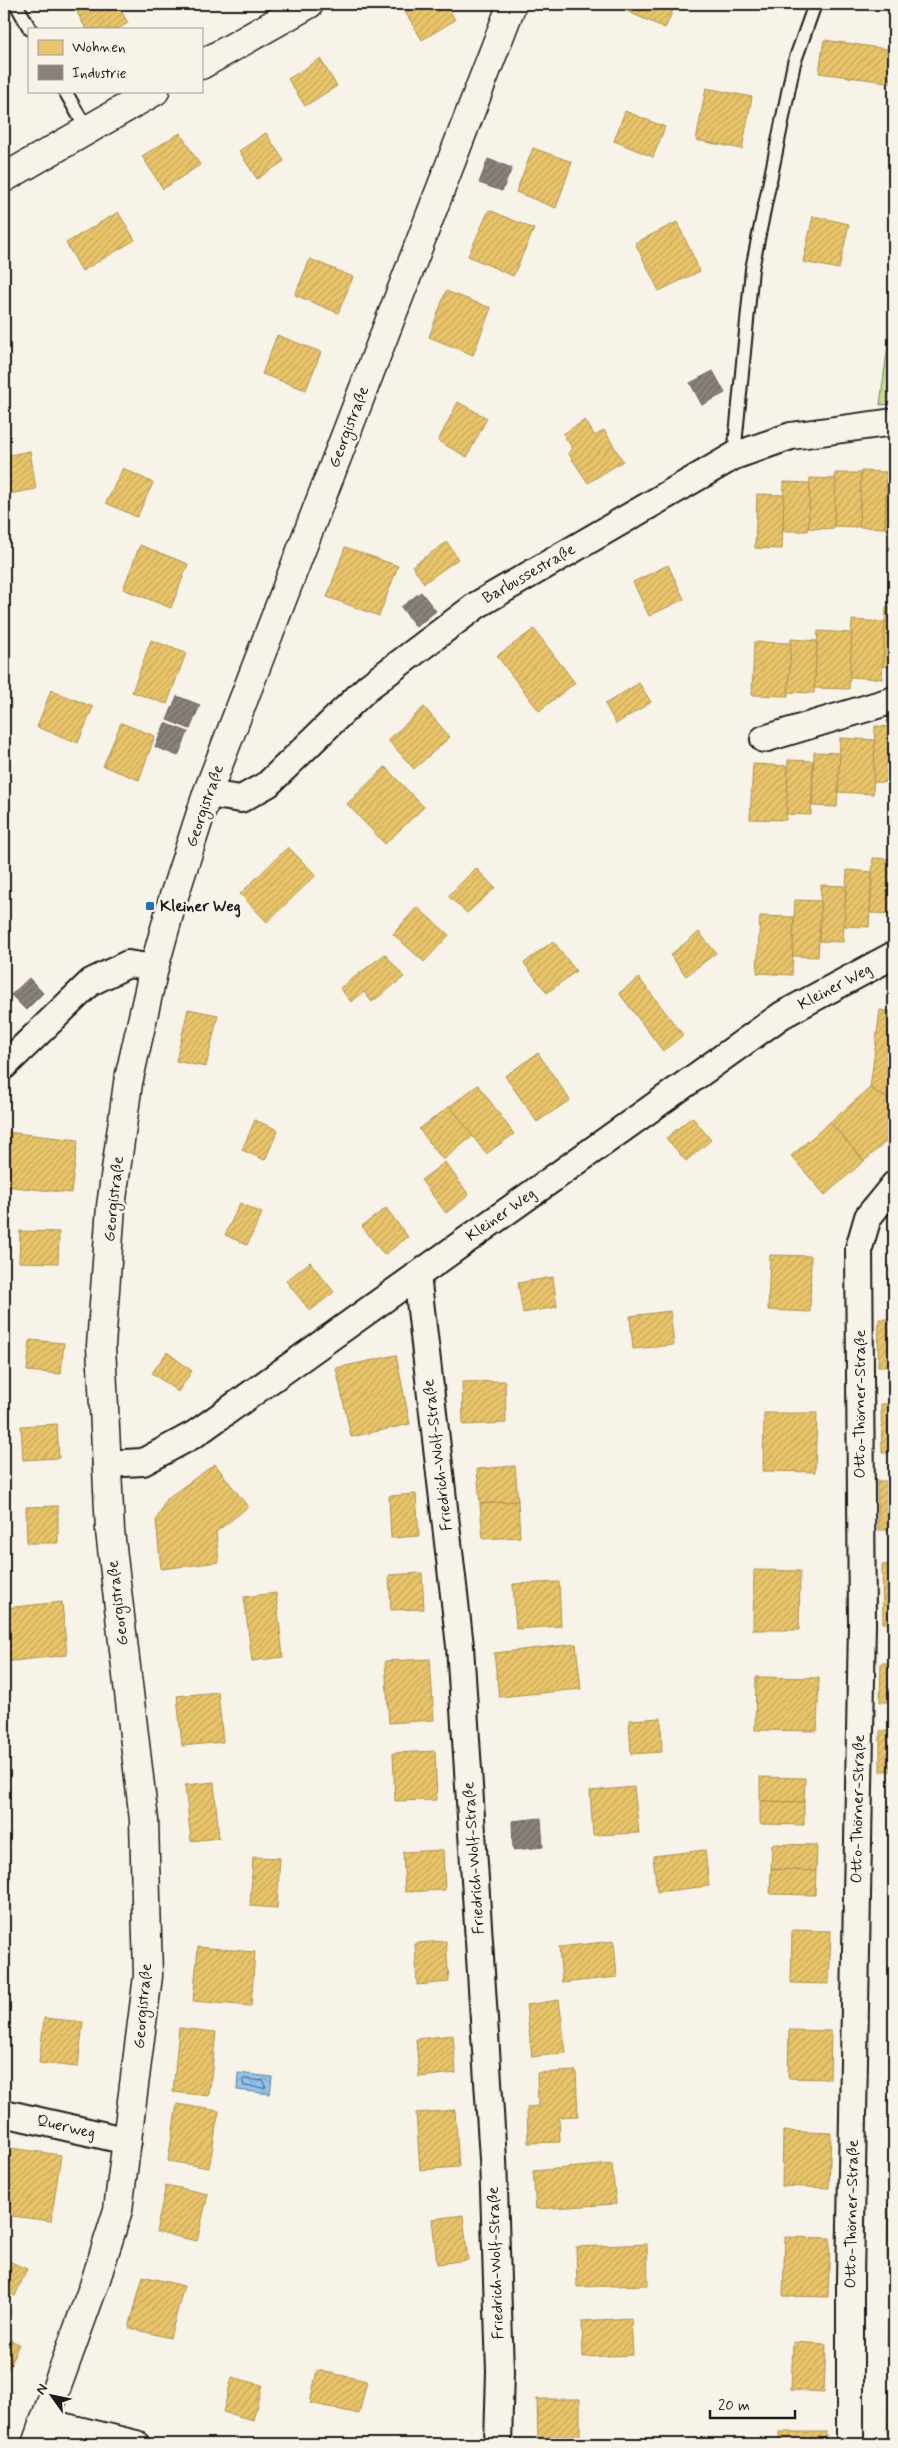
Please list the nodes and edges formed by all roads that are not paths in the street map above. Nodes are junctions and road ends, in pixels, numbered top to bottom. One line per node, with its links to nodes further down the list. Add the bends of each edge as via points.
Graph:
1 (16, 4): 5 (lane)
2 (309, 4): 6 (street)
3 (512, 4): 15 (street, Georgistraße)
4 (815, 4): 12 (lane, via 794,63 752,269)
5 (29, 28)
6 (202, 64)
7 (67, 92): 9 (lane)
8 (153, 92): 9 (street)
9 (87, 130): 10 (street)
10 (4, 178)
11 (894, 422): 12 (street, Barbussestraße, via 791,436)
12 (734, 456): 15 (street, Barbussestraße, via 477,605 368,687 268,784 241,799)
13 (894, 700): 14 (street)
14 (764, 740)
15 (207, 794): 17 (street, Georgistraße)
16 (894, 955): 20 (street, Kleiner Weg, via 782,1015)
17 (154, 968): 18 (street, via 128,964 92,982); 21 (street, Georgistraße, via 128,1083 111,1206 101,1346)
18 (4, 1066)
19 (894, 1185): 27 (street, Otto-Thörner-Straße, via 868,1216 859,1248 862,1624)
20 (417, 1274): 21 (street, Kleiner Weg, via 194,1434 143,1462); 26 (street, Friedrich-Wolf-Straße, via 460,1646 493,2159 500,2370)
21 (106, 1464): 23 (street, Georgistraße, via 112,1550 144,1820 148,1976)
22 (4, 2113): 23 (street, Querweg)
23 (128, 2141): 24 (street, Georgistraße, via 118,2210)
24 (41, 2433): 25 (street)
25 (136, 2444)
26 (498, 2444)
27 (850, 2444)

